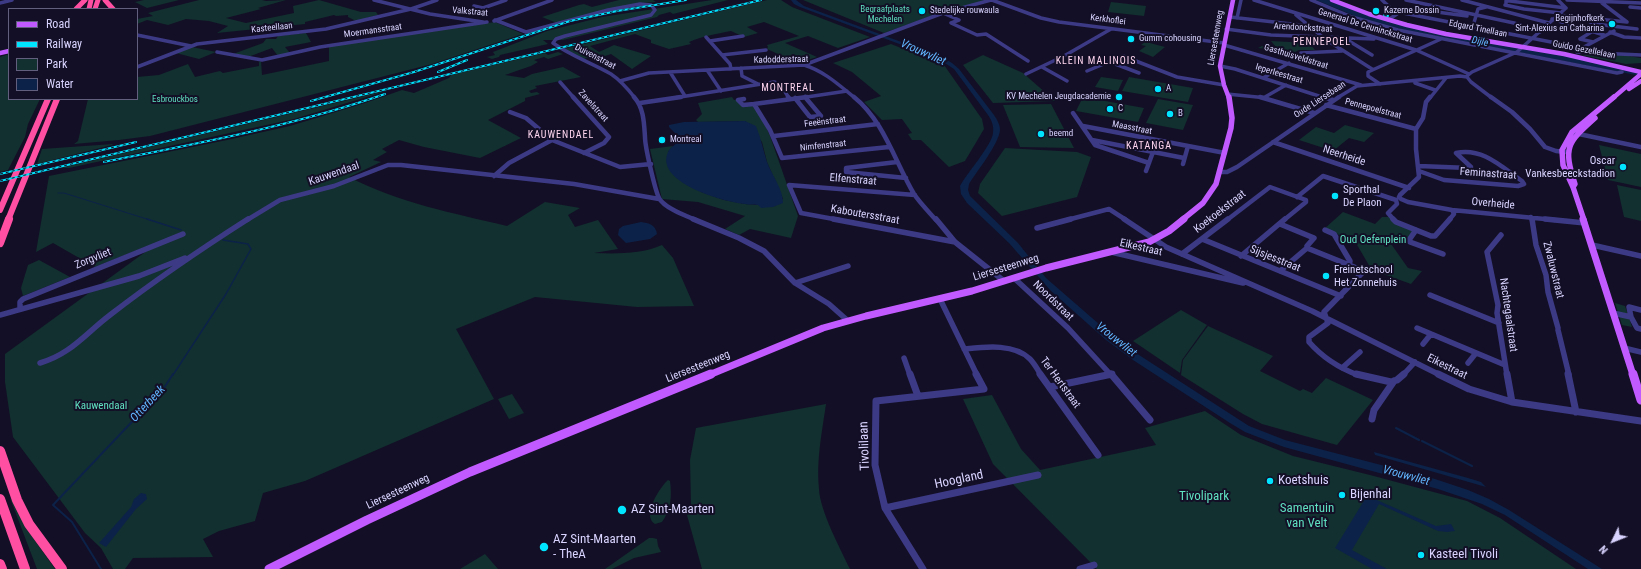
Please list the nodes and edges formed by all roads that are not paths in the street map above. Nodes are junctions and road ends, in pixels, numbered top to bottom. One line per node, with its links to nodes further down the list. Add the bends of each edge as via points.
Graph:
1 (12, 0): 21 (street)
2 (85, 0): 30 (highway)
3 (105, 0): 31 (highway)
4 (374, 0): 34 (street, Valkstraat)
5 (437, 0): 34 (street, Kasteellaan)
6 (506, 0): 24 (street, via 483,8)
7 (552, 0): 50 (street, Valkstraat)
8 (992, 0): 41 (street); 59 (street, Kerkhoflei, via 1050,20)
9 (999, 0): 59 (street, Kerkhoflei, via 1045,17)
10 (1233, 0): 45 (main road, Liersesteenweg)
11 (1241, 0): 47 (street, Liersesteenweg)
12 (1254, 0): 39 (street, Generaal De Ceuninckstraat)
13 (1311, 0): 75 (street, via 1365,21)
14 (1332, 0): 48 (main road, Edgard Tinellaan, via 1358,11)
15 (1337, 0): 48 (main road, Edgard Tinellaan)
16 (1382, 0): 38 (street)
17 (1406, 0): 44 (street)
18 (1462, 0): 25 (street)
19 (1558, 0): 32 (street)
20 (1567, 0): 22 (street)
21 (0, 3)
22 (1602, 3): 23 (street); 26 (street)
23 (1641, 3)
24 (474, 6)
25 (1488, 7): 42 (street); 44 (street, via 1478,10)
26 (1608, 7): 27 (street); 53 (street)
27 (1616, 7)
28 (1623, 7): 29 (street)
29 (1631, 7): 33 (street); 40 (street)
30 (77, 8)
31 (112, 8)
32 (1566, 8): 35 (street, via 1506,1 1505,5); 43 (street)
33 (1641, 8)
34 (411, 9): 52 (street, Valkstraat); 79 (street, Kasteellaan, via 326,29)
35 (1524, 9): 42 (street); 43 (street)
36 (1420, 10): 37 (street)
37 (1437, 10): 44 (street); 46 (street)
38 (1394, 11): 48 (street, via 1397,14); 57 (street)
39 (1293, 12): 56 (street); 73 (street, Generaal De Ceuninckstraat)
40 (1641, 12)
41 (943, 13): 93 (street, via 959,20 951,23 977,35 986,34); 96 (street)
42 (1512, 13): 54 (street)
43 (1559, 14): 49 (street); 55 (street)
44 (1476, 16): 57 (street); 64 (street, via 1514,23)
45 (1230, 17): 47 (street); 61 (main road, Liersesteenweg)
46 (1437, 17)
47 (1236, 18): 56 (street)
48 (1388, 19): 80 (main road, Edgard Tinellaan)
49 (1552, 19): 54 (street); 62 (street)
50 (495, 20): 52 (street, Valkstraat); 113 (street, Duivenstraat, via 526,32 623,3 642,2 652,6 654,12 646,16 564,36 553,42 567,53)
51 (1573, 21): 55 (street)
52 (487, 22): 85 (street, Moermansstraat, via 327,46 261,60)
53 (1628, 22): 55 (street); 60 (street)
54 (1549, 23): 64 (street)
55 (1591, 23): 58 (street)
56 (1309, 26): 71 (street)
57 (1473, 26): 70 (street)
58 (1603, 26): 60 (street); 65 (street)
59 (1112, 28): 78 (street, Kerkhoflei); 99 (street)
60 (1637, 28): 63 (street)
61 (1226, 29): 71 (street, Arendonckstraat); 78 (main road, Liersesteenweg)
62 (1592, 31): 67 (street); 77 (street, via 1580,39)
63 (1641, 31)
64 (1540, 32): 70 (street)
65 (1612, 32): 67 (street); 74 (street)
66 (138, 35): 79 (street)
67 (1604, 35): 77 (street)
68 (743, 36): 76 (street)
69 (706, 37): 76 (street)
70 (1533, 37): 80 (street); 81 (street)
71 (1324, 38): 72 (street, Arendonckstraat); 84 (street)
72 (1343, 38): 73 (street, Arendonckstraat); 90 (street)
73 (1379, 38): 83 (street, Generaal De Ceuninckstraat)
74 (1641, 38)
75 (1442, 39): 83 (street); 86 (street)
76 (710, 41): 89 (street)
77 (1593, 42): 81 (street)
78 (1224, 43): 95 (street, Gasthuisveldstraat); 97 (main road, Liersesteenweg)
79 (191, 46): 98 (street, Kasteellaan)
80 (1523, 47): 86 (street); 109 (main road, Guido Gezellelaan, via 1632,69); 109 (main road, Guido Gezellelaan, via 1603,60)
81 (1584, 47): 88 (street)
82 (766, 50): 89 (street)
83 (1416, 50): 102 (street); 110 (street, Generaal De Ceuninckstraat)
84 (1343, 51): 92 (street, via 1301,53); 102 (street)
85 (217, 52)
86 (1516, 52): 106 (street); 110 (street)
87 (1577, 52): 91 (street, Guido Gezellelaan)
88 (1602, 52)
89 (722, 55): 101 (street)
90 (1372, 55)
91 (1641, 55)
92 (1303, 59)
93 (1028, 61)
94 (1110, 62): 104 (street); 107 (street); 120 (street, via 1123,56 1177,77)
95 (1289, 63): 111 (street); 122 (street, Gasthuisveldstraat)
96 (804, 65): 100 (street, Kadodderstraat); 126 (street, Kadodderstraat, via 818,70)
97 (1220, 66): 111 (street, Ieperleestraat); 120 (main road, Liersesteenweg)
98 (138, 67)
99 (1042, 67): 108 (street); 115 (street)
100 (741, 68): 101 (street, Kadodderstraat); 114 (street, via 742,76)
101 (731, 69): 103 (street, Kadodderstraat)
102 (1372, 69): 119 (street, via 1368,76)
103 (707, 70): 105 (street, Kadodderstraat); 124 (street)
104 (1087, 71)
105 (670, 72): 113 (street, Kadodderstraat, via 648,73); 128 (street)
106 (1622, 72)
107 (1139, 73)
108 (1026, 74)
109 (1641, 74): 146 (main road, via 1611,104)
110 (1468, 75): 112 (street, Oude Liersebaan); 154 (street, Generaal De Ceuninckstraat, via 1471,82 1512,112 1549,149)
111 (1263, 78): 121 (street, Ieperleestraat)
112 (1446, 78): 116 (street, Oude Liersebaan); 125 (street)
113 (620, 81): 137 (street, Duivenstraat)
114 (751, 81): 118 (street); 123 (street)
115 (1067, 81)
116 (1411, 81): 119 (street, Oude Liersebaan); 125 (street)
117 (560, 82): 156 (street, Zavelstraat, via 609,136 604,143)
118 (758, 84): 123 (street); 133 (street, via 778,82)
119 (1381, 84): 122 (street, Oude Liersebaan)
120 (1224, 85): 127 (main road, Liersesteenweg)
121 (1286, 85): 130 (street); 136 (street, Ieperleestraat)
122 (1363, 85): 136 (street, Oude Liersebaan)
123 (732, 89): 124 (street)
124 (721, 90): 128 (street)
125 (1435, 90): 145 (street, via 1424,106 1424,116)
126 (848, 91): 129 (street); 143 (street, Kadodderstraat, via 862,103)
127 (1227, 94): 130 (street); 157 (main road, Liersesteenweg, via 1232,118)
128 (685, 96): 137 (street)
129 (805, 97): 131 (street); 131 (street, via 821,116 810,117)
130 (1265, 97): 142 (street)
131 (795, 98): 133 (street)
132 (744, 99): 138 (street, via 736,100 744,105)
133 (790, 99): 138 (street)
134 (48, 100): 176 (highway)
135 (57, 100): 189 (highway, via 30,161)
136 (1333, 100): 139 (street, Oude Liersebaan)
137 (640, 103): 161 (street, via 645,142)
138 (754, 104): 147 (street)
139 (1326, 105): 142 (street, Oude Liersebaan); 145 (street, Pennepoelstraat)
140 (510, 112): 148 (street, via 526,118)
141 (1073, 113): 144 (street)
142 (1314, 113): 150 (street, Oude Liersebaan)
143 (878, 124): 147 (street, Feeënstraat); 152 (street, Kadodderstraat)
144 (1083, 126): 149 (street); 151 (street, Maasstraat)
145 (1416, 129): 164 (street)
146 (1575, 133): 153 (street); 154 (main road)
147 (774, 136): 152 (street, Nimfenstraat, via 782,158)
148 (552, 140): 156 (street); 168 (street, via 509,163)
149 (1092, 140): 155 (street); 160 (street, via 1095,145)
150 (1273, 142): 166 (street, Oude Liersebaan, via 1237,167); 171 (street, Neerheide)
151 (1188, 146): 157 (street, Maasstraat); 158 (street)
152 (889, 147): 159 (street, Kadodderstraat)
153 (1641, 147)
154 (1563, 151): 179 (main road)
155 (1153, 152): 158 (street); 160 (street)
156 (584, 153): 161 (street, via 620,167)
157 (1225, 154): 166 (main road, Liersesteenweg)
158 (1184, 158): 162 (street)
159 (896, 162): 163 (street); 169 (street, Kadodderstraat)
160 (1149, 163): 165 (street)
161 (651, 164): 174 (street)
162 (1183, 164)
163 (868, 165): 167 (street); 167 (street, via 846,168 846,172)
164 (1419, 168): 164 (street, Feminastraat, via 1444,180 1518,186 1524,184 1478,153 1456,153 1471,167 1469,168); 171 (street, via 1420,177)
165 (1146, 171)
166 (1220, 172): 187 (main road, Liersesteenweg, via 1216,184 1203,203)
167 (865, 174): 169 (street)
168 (494, 176): 174 (street, Kauwendaal, via 574,184); 197 (street, Kauwendaal, via 388,165 334,186 280,200)
169 (906, 178): 172 (street, Kadodderstraat)
170 (789, 185): 172 (street, Elfenstraat); 188 (street, Kaboutersstraat, via 801,213)
171 (1410, 188): 175 (street, via 1400,195)
172 (915, 195): 188 (street, Kadodderstraat)
173 (1297, 197): 175 (street, Overheide, via 1323,176); 180 (street, via 1306,202); 186 (street, Koekoekstraat, via 1270,187)
174 (659, 199): 203 (street, via 676,212 764,251)
175 (1398, 200): 177 (street, Overheide); 183 (street, via 1388,213 1396,222)
176 (0, 210)
177 (1452, 210): 178 (street, Overheide); 183 (street, via 1454,214 1435,236)
178 (1531, 217): 179 (street, Overheide); 237 (street, Zwaluwstraat)
179 (1585, 223): 190 (main road)
180 (1280, 224): 191 (street, via 1314,238); 195 (street)
181 (1037, 228): 187 (street, via 1109,209)
182 (1326, 230): 198 (street, via 1335,236 1350,261)
183 (1416, 230): 194 (street, via 1410,242)
184 (183, 234): 208 (street, Zorgvliet, via 23,299 20,302)
185 (1501, 235): 215 (street, Nachtegaalstraat, via 1487,252 1498,305)
186 (1202, 239): 193 (street, Koekoekstraat); 195 (street, Sijsjesstraat)
187 (1154, 240): 192 (main road, Liersesteenweg); 193 (street, Eikestraat)
188 (955, 242): 202 (street, Kadodderstraat)
189 (0, 243)
190 (1592, 245): 196 (street); 210 (main road)
191 (1307, 247): 198 (street); 200 (street)
192 (1111, 252): 201 (main road, Liersesteenweg); 204 (street, Eikestraat)
193 (1182, 254): 204 (street, Eikestraat)
194 (1443, 254)
195 (1241, 256): 200 (street, Sijsjesstraat)
196 (1641, 256)
197 (189, 257): 208 (street, via 146,274); 227 (street, Kauwendaal, via 110,315 70,351)
198 (1349, 265): 206 (street, via 1364,271)
199 (848, 266): 203 (street)
200 (1280, 271): 206 (street, Sijsjesstraat)
201 (1014, 278): 202 (main road, Liersesteenweg); 231 (street, Noordstraat)
202 (1004, 281): 207 (main road, Liersesteenweg)
203 (795, 283): 214 (street, via 829,304)
204 (1259, 287): 212 (street, Eikestraat)
205 (1430, 295): 215 (street)
206 (1340, 296): 212 (street, via 1324,312)
207 (940, 299): 214 (main road, Liersesteenweg); 221 (street, Tivolilaan)
208 (20, 309): 211 (street)
209 (1641, 310): 213 (street, via 1630,307)
210 (1613, 313): 213 (street); 220 (main road)
211 (0, 315)
212 (1325, 317): 226 (street, Eikestraat); 230 (street, via 1328,323 1308,340 1322,356)
213 (1632, 317): 217 (street, via 1637,328)
214 (847, 320): 251 (main road, Liersesteenweg, via 809,333 470,472)
215 (1499, 323): 229 (street, Nachtegaalstraat)
216 (1417, 328): 218 (street)
217 (1641, 329)
218 (1431, 334): 219 (street); 224 (street)
219 (1423, 344)
220 (1624, 348): 223 (street); 235 (main road)
221 (964, 349): 233 (street, Ter Hertstraat, via 991,346 1020,353 1030,359); 234 (street, Tivolilaan, via 984,389)
222 (1360, 352): 230 (street)
223 (1641, 352)
224 (1476, 353): 228 (street); 229 (street)
225 (904, 358): 234 (street)
226 (1415, 362): 232 (street); 236 (street, Eikestraat, via 1469,389)
227 (40, 363)
228 (1468, 363)
229 (1506, 365): 236 (street, Nachtegaalstraat)
230 (1342, 368): 232 (street, via 1369,378)
231 (1112, 374): 233 (street); 238 (street, Noordstraat)
232 (1394, 381): 239 (street, via 1374,410)
233 (1050, 387): 242 (street, Ter Hertstraat)
234 (918, 396): 245 (street, Tivolilaan, via 876,401 875,465)
235 (1641, 400)
236 (1512, 402): 237 (street, Eikestraat)
237 (1576, 412): 240 (street, Eikestraat)
238 (1150, 420)
239 (1372, 420)
240 (1641, 421)
241 (0, 451): 250 (highway, via 17,500 29,524)
242 (1098, 455)
243 (1038, 475): 245 (street, Hoogland)
244 (0, 498): 249 (highway)
245 (885, 508): 252 (street, Tivolilaan)
246 (0, 564): 248 (highway)
247 (1094, 565): 253 (street)
248 (2, 569)
249 (25, 569)
250 (62, 569)
251 (269, 569)
252 (923, 569)
253 (1080, 569)

